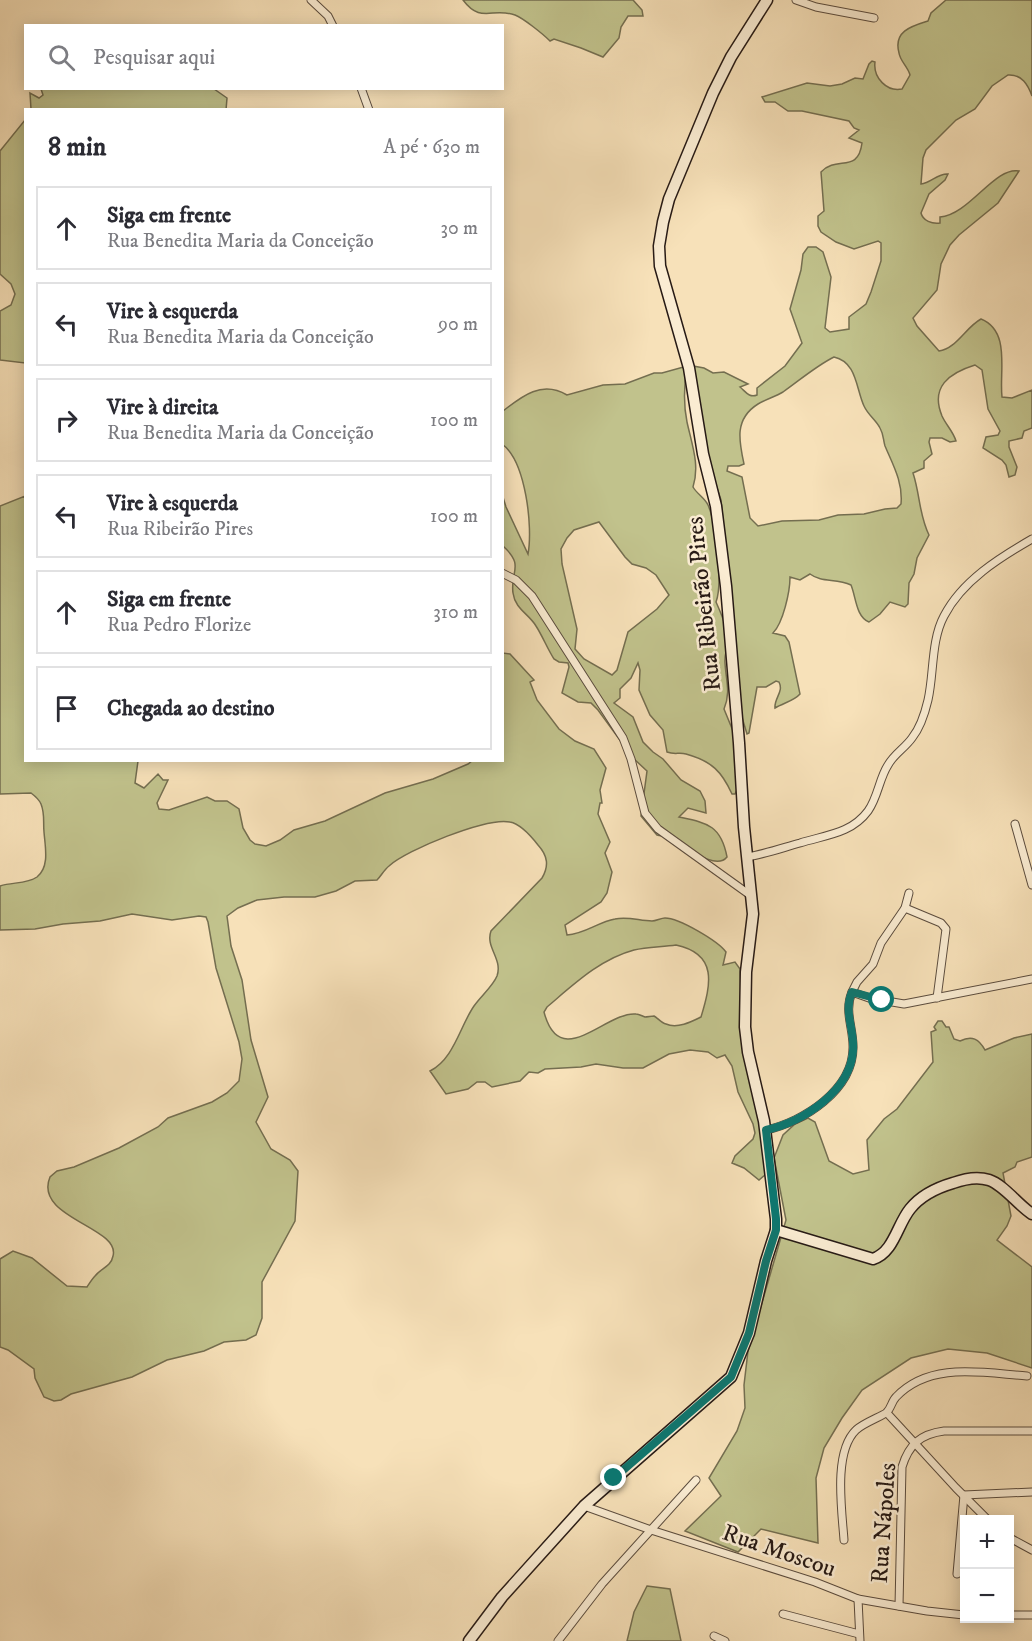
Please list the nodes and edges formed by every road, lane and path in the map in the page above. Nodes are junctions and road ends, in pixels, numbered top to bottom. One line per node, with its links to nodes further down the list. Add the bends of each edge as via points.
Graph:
1 (311, 0): 5 (street)
2 (767, 0): 11 (street, Rua Ribeirão Pires, via 713,93 669,199 659,246 660,266 689,368 716,506)
3 (796, 0): 4 (street)
4 (874, 18)
5 (332, 24)
6 (362, 90): 7 (street)
7 (368, 108)
8 (1032, 539): 11 (street, via 967,585 942,618 928,700 920,723 912,739 888,764 868,811 837,833)
9 (504, 574): 14 (street, via 532,596 623,738 645,813 666,835)
10 (1015, 824): 12 (street)
11 (747, 857): 14 (street, Rua Ribeirão Pires)
12 (1032, 885)
13 (909, 893): 15 (street)
14 (750, 895): 19 (street, Rua Ribeirão Pires, via 753,914 745,1028)
15 (905, 908): 17 (street); 18 (street, via 941,923 946,929)
16 (1032, 979): 18 (street)
17 (852, 992): 18 (street, via 904,1004); 19 (street, via 848,1004 854,1051 844,1078 813,1109 794,1121)
18 (938, 998)
19 (766, 1130): 21 (street, Rua Ribeirão Pires)
20 (1031, 1213): 21 (street, via 1001,1187 980,1178 929,1192 905,1216 886,1251 873,1259)
21 (776, 1230): 29 (street, via 749,1333 731,1377)
22 (1027, 1376): 23 (street, via 939,1373 924,1377 897,1396)
23 (887, 1413): 25 (street); 32 (street, via 857,1429 844,1449)
24 (1032, 1431): 25 (street, via 944,1431 930,1433)
25 (915, 1444): 28 (street); 37 (street, Rua Nápoles, via 902,1467)
26 (696, 1480): 31 (street)
27 (1032, 1492): 28 (street)
28 (964, 1495): 30 (street); 35 (street)
29 (585, 1506): 31 (street, Rua Moscou); 44 (street, via 501,1597)
30 (983, 1515)
31 (651, 1530): 36 (street, Rua Moscou); 45 (street)
32 (844, 1540)
33 (1014, 1540): 34 (street)
34 (1032, 1550)
35 (957, 1574)
36 (858, 1599): 37 (street, Rua Moscou); 43 (street)
37 (899, 1606): 39 (street, Rua Moscou)
38 (783, 1614): 43 (street)
39 (960, 1614)
40 (1032, 1615): 41 (street)
41 (1014, 1616)
42 (714, 1636): 46 (street)
43 (860, 1638)
44 (469, 1641)
45 (558, 1641)
46 (724, 1641)

